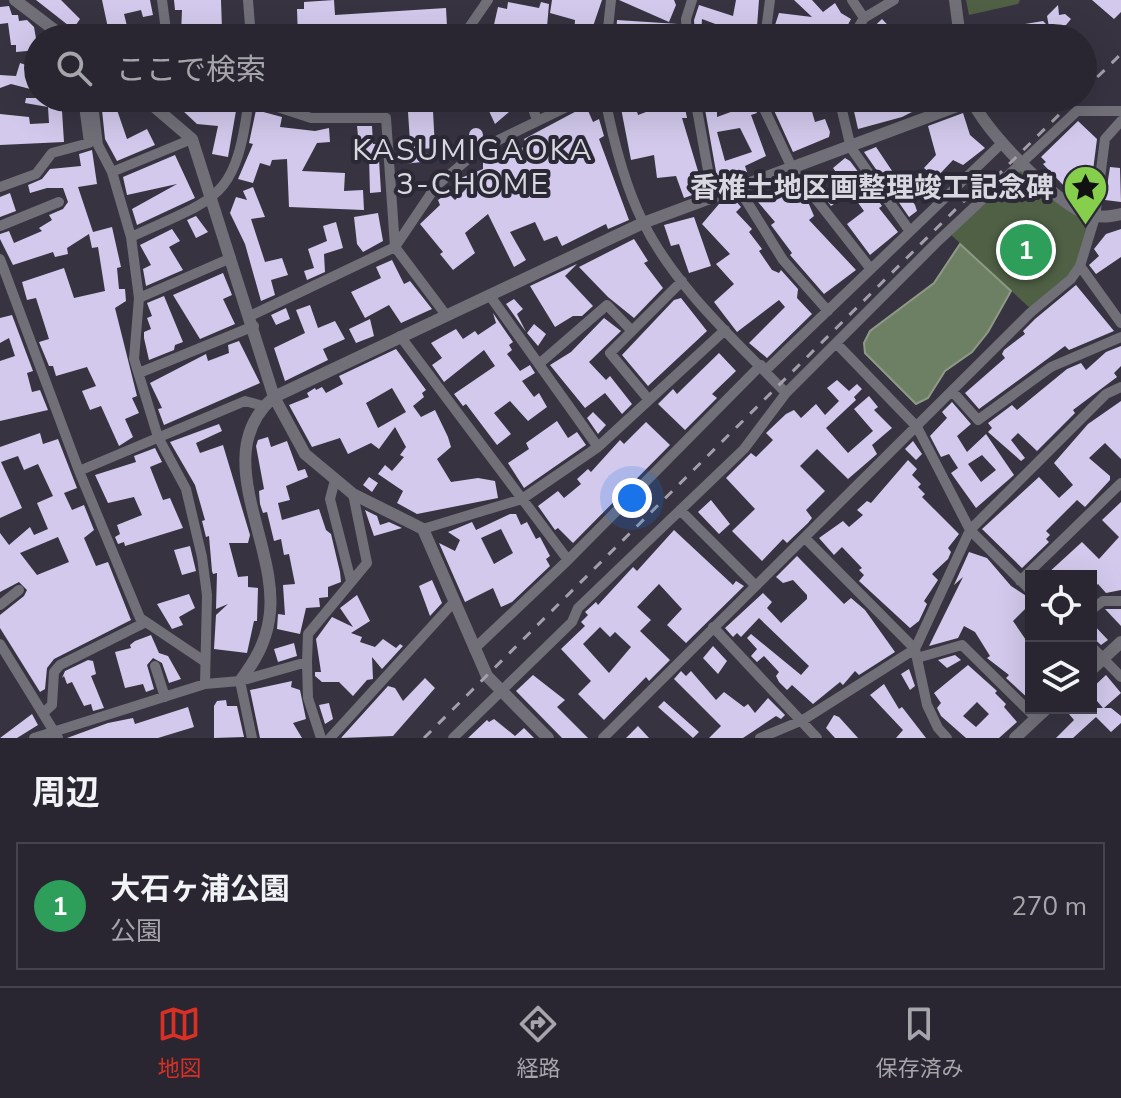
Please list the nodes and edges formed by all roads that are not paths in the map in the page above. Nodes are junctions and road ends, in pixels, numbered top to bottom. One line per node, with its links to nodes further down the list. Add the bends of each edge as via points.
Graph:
1 (15, 0): 12 (street)
2 (162, 0): 13 (street)
3 (248, 0): 14 (street)
4 (488, 0): 15 (street)
5 (611, 0): 16 (street)
6 (692, 0): 17 (street)
7 (770, 0): 18 (street)
8 (852, 0): 11 (street)
9 (894, 0): 11 (street)
10 (955, 0): 20 (street)
11 (864, 18): 19 (street)
12 (47, 24)
13 (165, 24)
14 (250, 24)
15 (471, 24)
16 (608, 24)
17 (686, 24)
18 (767, 24)
19 (860, 24)
20 (958, 24)
21 (1097, 111): 22 (street)
22 (1121, 111)
23 (85, 112): 45 (street, via 89,143 52,153 36,174)
24 (94, 112): 44 (street, via 98,145)
25 (170, 112): 39 (street)
26 (247, 112): 48 (street, via 243,143 226,184)
27 (292, 112): 56 (street, via 311,118 386,118)
28 (534, 112): 37 (street)
29 (554, 112): 37 (street)
30 (608, 112): 52 (street)
31 (698, 112): 47 (street)
32 (766, 112): 43 (street)
33 (842, 112): 41 (street)
34 (941, 112): 41 (street)
35 (980, 112): 40 (street)
36 (1076, 112): 42 (street)
37 (537, 120): 56 (street, via 480,149 436,186)
38 (1121, 121): 51 (street, via 1105,139)
39 (192, 139): 44 (street); 48 (street)
40 (1002, 143): 42 (street); 54 (street)
41 (851, 148): 43 (street); 54 (street)
42 (1023, 164): 51 (street, via 1071,206); 72 (street)
43 (793, 170): 46 (street); 60 (street)
44 (112, 172): 55 (street)
45 (0, 187)
46 (739, 189): 47 (street); 64 (street, via 783,260)
47 (713, 198): 52 (street)
48 (213, 199): 55 (street); 57 (street)
49 (59, 202): 53 (street)
50 (1121, 214): 51 (street)
51 (1095, 217): 59 (street)
52 (643, 223): 61 (street); 62 (street)
53 (0, 226)
54 (909, 230): 60 (street)
55 (131, 237): 63 (street)
56 (395, 247): 65 (street); 66 (street)
57 (231, 258): 63 (street); 66 (street)
58 (0, 259): 84 (street)
59 (1080, 266): 67 (street); 77 (street)
60 (870, 268): 64 (street)
61 (682, 281): 68 (street); 69 (street)
62 (490, 296): 65 (street); 73 (street)
63 (139, 298): 75 (street, via 134,359)
64 (828, 311): 74 (street)
65 (446, 315): 70 (street)
66 (252, 321): 75 (street); 80 (street)
67 (1121, 323)
68 (725, 330): 74 (street); 79 (street)
69 (632, 331): 73 (street, via 607,305); 79 (street, via 610,353)
70 (400, 336): 80 (street); 88 (street)
71 (1121, 337): 77 (street, via 1051,367 978,420)
72 (837, 344): 78 (street); 81 (street)
73 (539, 364): 83 (street)
74 (764, 368): 78 (street); 93 (street)
75 (139, 373): 82 (street)
76 (1121, 387): 91 (street, via 1106,394)
77 (952, 391): 81 (street)
78 (786, 393): 89 (street, via 744,449)
79 (649, 400): 83 (street)
80 (268, 401): 82 (street, via 245,401); 85 (street, via 305,454); 116 (street, via 246,439 245,469 267,568 270,617 264,644)
81 (917, 427): 91 (street); 92 (street)
82 (158, 437): 84 (street); 111 (street, via 186,489 202,557 207,595)
83 (598, 447): 88 (street)
84 (79, 471): 103 (street)
85 (335, 480): 87 (street); 94 (street, via 330,499)
86 (1121, 483): 95 (street)
87 (353, 494): 90 (street); 94 (street, via 367,563)
88 (522, 499): 90 (street); 93 (street)
89 (680, 510): 96 (street); 118 (street, via 578,608 572,622)
90 (423, 529): 100 (street)
91 (970, 530): 95 (street); 109 (street)
92 (805, 538): 96 (street); 109 (street)
93 (568, 560): 107 (street)
94 (351, 581): 112 (street, via 308,634)
95 (1020, 581): 97 (street)
96 (755, 585): 104 (street)
97 (1025, 586)
98 (19, 590): 101 (street)
99 (1121, 601): 102 (street)
100 (453, 603): 107 (street); 128 (street)
101 (0, 605)
102 (1097, 606)
103 (144, 623): 111 (street); 120 (street, via 60,665 54,672 52,705)
104 (713, 627): 123 (street); 131 (street)
105 (1121, 642): 110 (street)
106 (0, 644): 120 (street)
107 (474, 649): 118 (street, via 487,676)
108 (1097, 652): 110 (street)
109 (916, 653): 122 (street, via 962,645); 123 (street); 134 (street, via 927,705)
110 (1104, 658): 113 (street); 115 (street)
111 (204, 661): 117 (street)
112 (307, 662): 116 (street); 127 (street, via 308,698)
113 (1097, 664)
114 (155, 666): 119 (street)
115 (1121, 677)
116 (240, 681): 117 (street); 126 (street)
117 (205, 684): 119 (street)
118 (503, 693): 129 (street); 130 (street)
119 (165, 697): 124 (street)
120 (43, 713): 124 (street)
121 (1040, 714): 122 (street)
122 (1036, 718): 135 (street)
123 (803, 720): 132 (street); 133 (street)
124 (56, 734): 125 (street)
125 (34, 738)
126 (252, 738)
127 (321, 738)
128 (330, 738)
129 (453, 738)
130 (548, 738)
131 (603, 738)
132 (760, 738)
133 (817, 738)
134 (947, 738)
135 (1015, 738)

